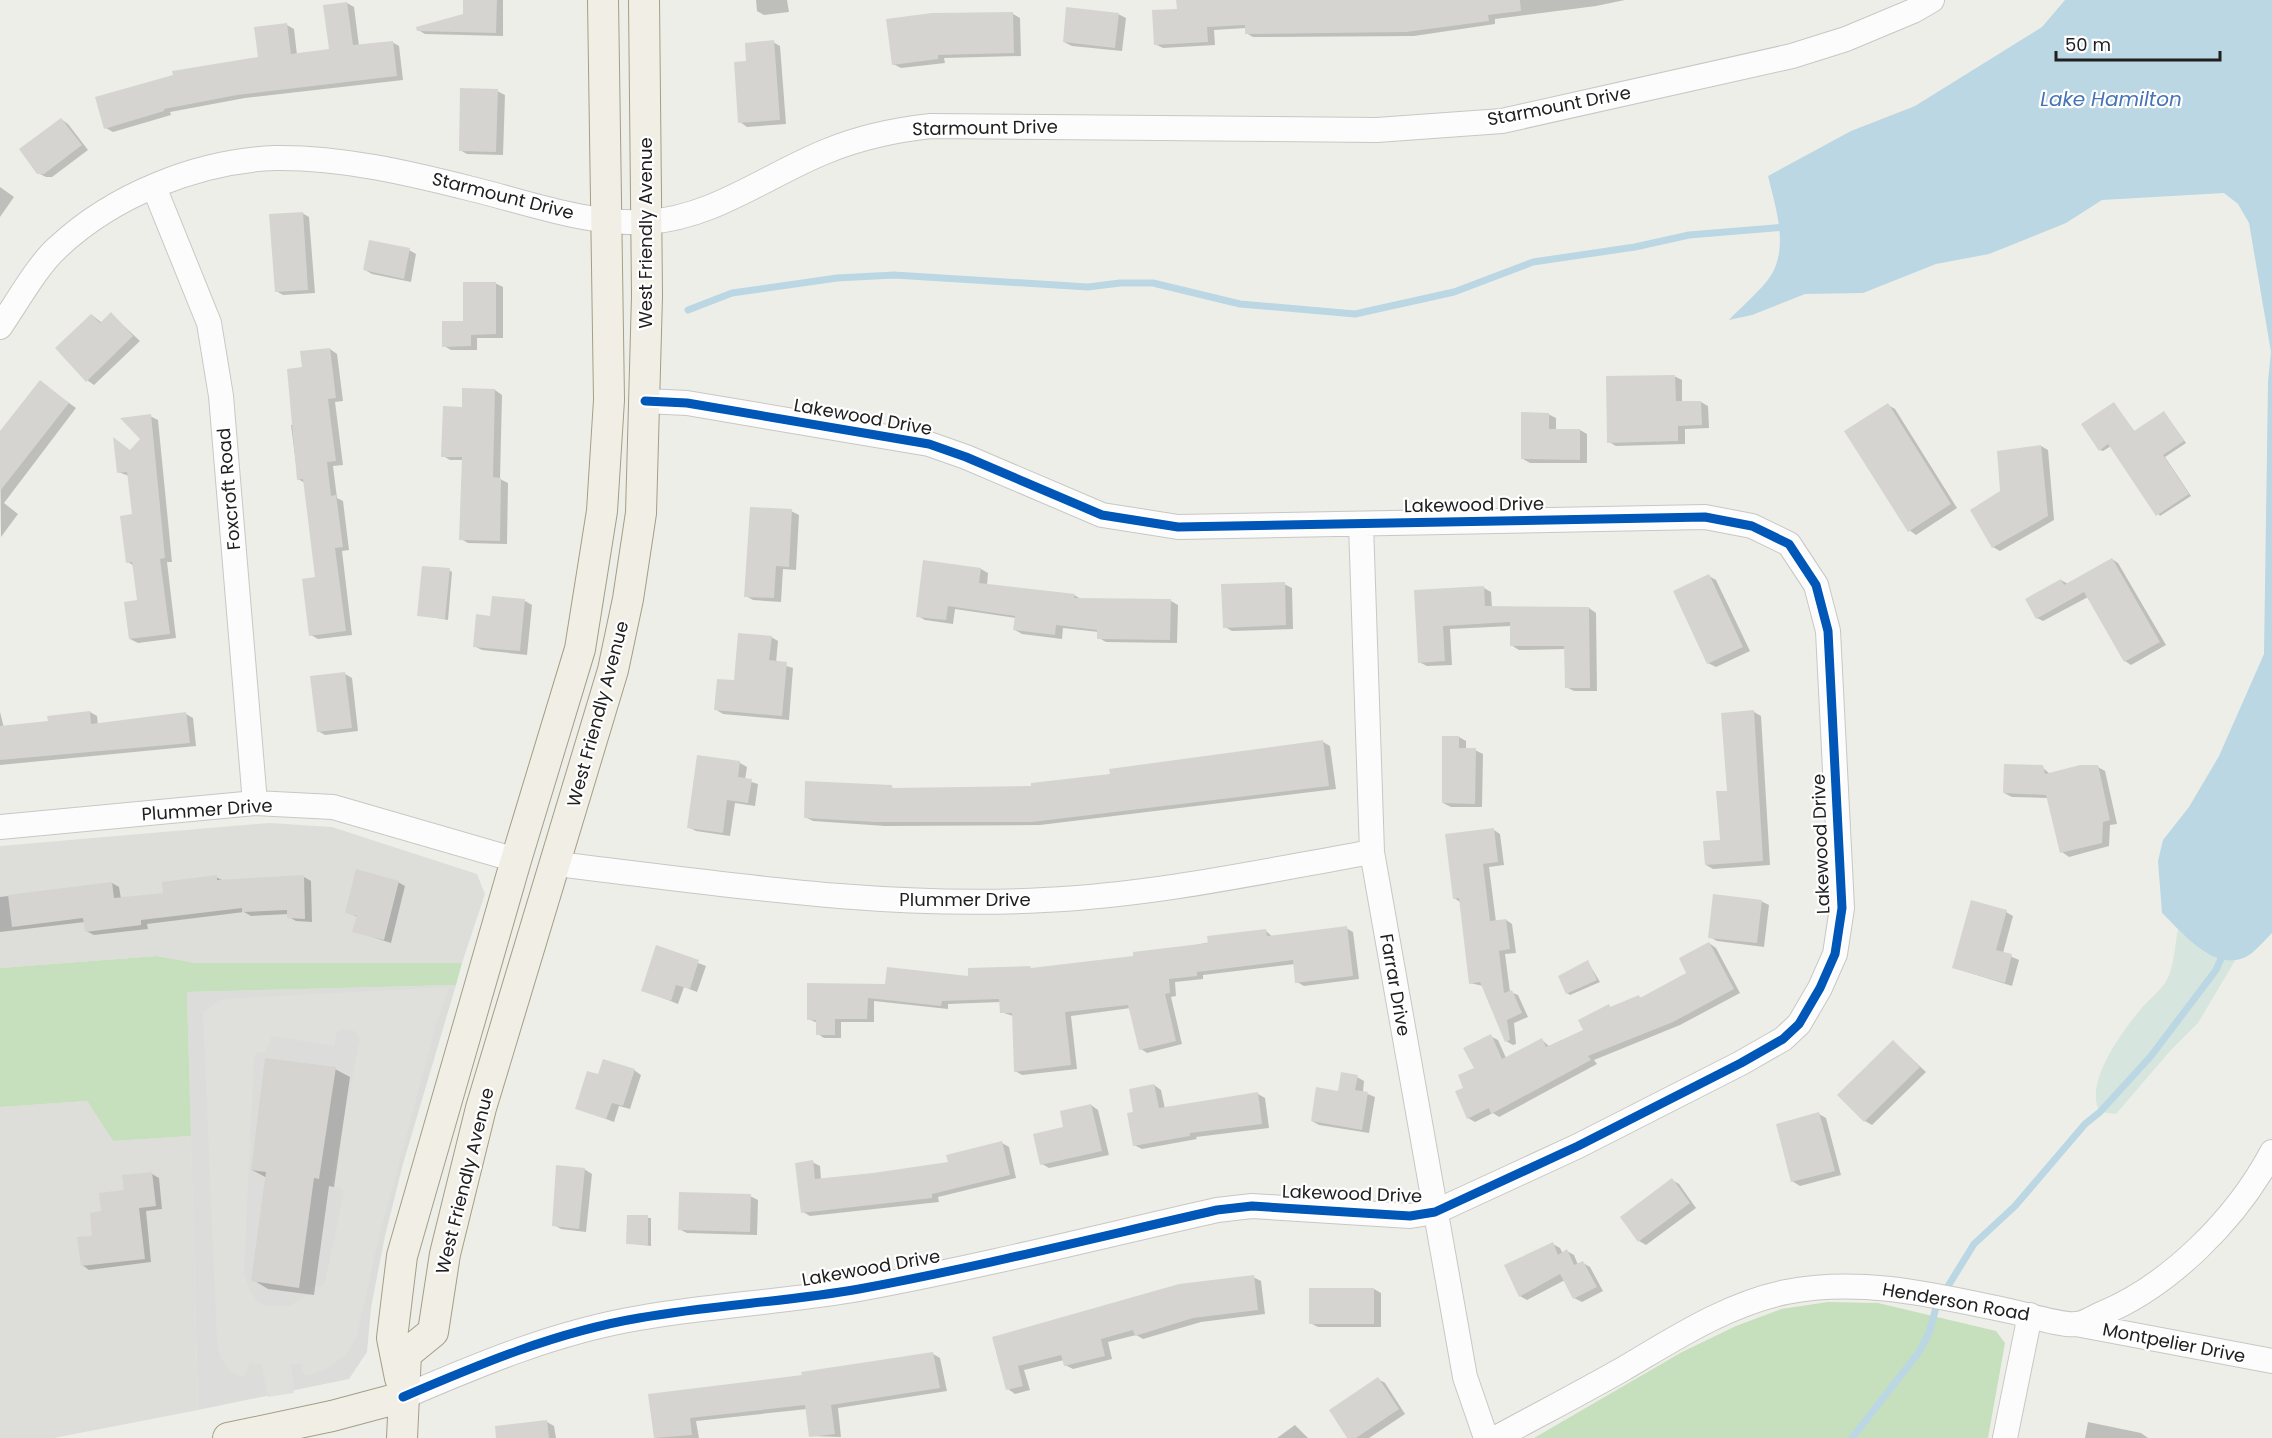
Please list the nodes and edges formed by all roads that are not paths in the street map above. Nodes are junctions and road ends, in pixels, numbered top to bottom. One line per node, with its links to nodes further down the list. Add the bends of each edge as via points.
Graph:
1 (603, 0): 5 (main road, West Friendly Avenue)
2 (644, 0): 6 (main road, West Friendly Avenue)
3 (1932, 0): 6 (street, Starmount Drive, via 1846,39 1792,56 1502,121 1377,130 931,126 891,131 825,152 706,210)
4 (154, 186): 5 (street, Starmount Drive, via 211,168 275,158 349,164 429,178); 7 (street, Starmount Drive, via 100,214 55,249); 10 (street, Foxcroft Road, via 208,323 221,396)
5 (606, 222): 6 (street, Starmount Drive); 13 (main road, West Friendly Avenue, via 609,400 602,511 580,649)
6 (647, 222): 8 (main road, West Friendly Avenue)
7 (0, 327)
8 (645, 401): 9 (street, Lakewood Drive, via 687,403 929,444 1073,505 1138,522 1178,527); 14 (main road, West Friendly Avenue, via 641,513 628,599 613,670)
9 (1360, 524): 12 (street, Farrar Drive); 16 (street, Lakewood Drive, via 1705,517 1752,526 1790,544 1816,585 1828,631 1842,908 1835,954 1798,1024 1783,1039 1741,1063 1578,1146)
10 (255, 803): 11 (street, Plummer Drive); 13 (street, Plummer Drive, via 333,807)
11 (0, 827)
12 (1372, 852): 14 (street, Plummer Drive, via 1175,887 1045,900 901,901); 16 (street, Farrar Drive)
13 (516, 860): 20 (main road, West Friendly Avenue, via 402,1256 392,1338)
14 (557, 864): 20 (main road, West Friendly Avenue, via 481,1108 445,1254 433,1332 406,1354)
15 (2272, 1152): 18 (street, via 2237,1206 2151,1289)
16 (1435, 1212): 20 (street, Lakewood Drive, via 1410,1216 1252,1206 1217,1210 856,1290 639,1318 587,1329 491,1359); 23 (street, Farrar Drive, via 1465,1377)
17 (2030, 1315): 18 (street, Henderson Road); 24 (street, Henderson Road, via 1876,1287 1833,1286 1785,1292 1746,1304 1685,1333); 25 (street)
18 (2076, 1324): 19 (street, Montpelier Drive)
19 (2272, 1362)
20 (403, 1397): 21 (main road); 22 (main road, West Friendly Avenue)
21 (228, 1438)
22 (402, 1438)
23 (1486, 1438)
24 (1496, 1438)
25 (2005, 1438)

